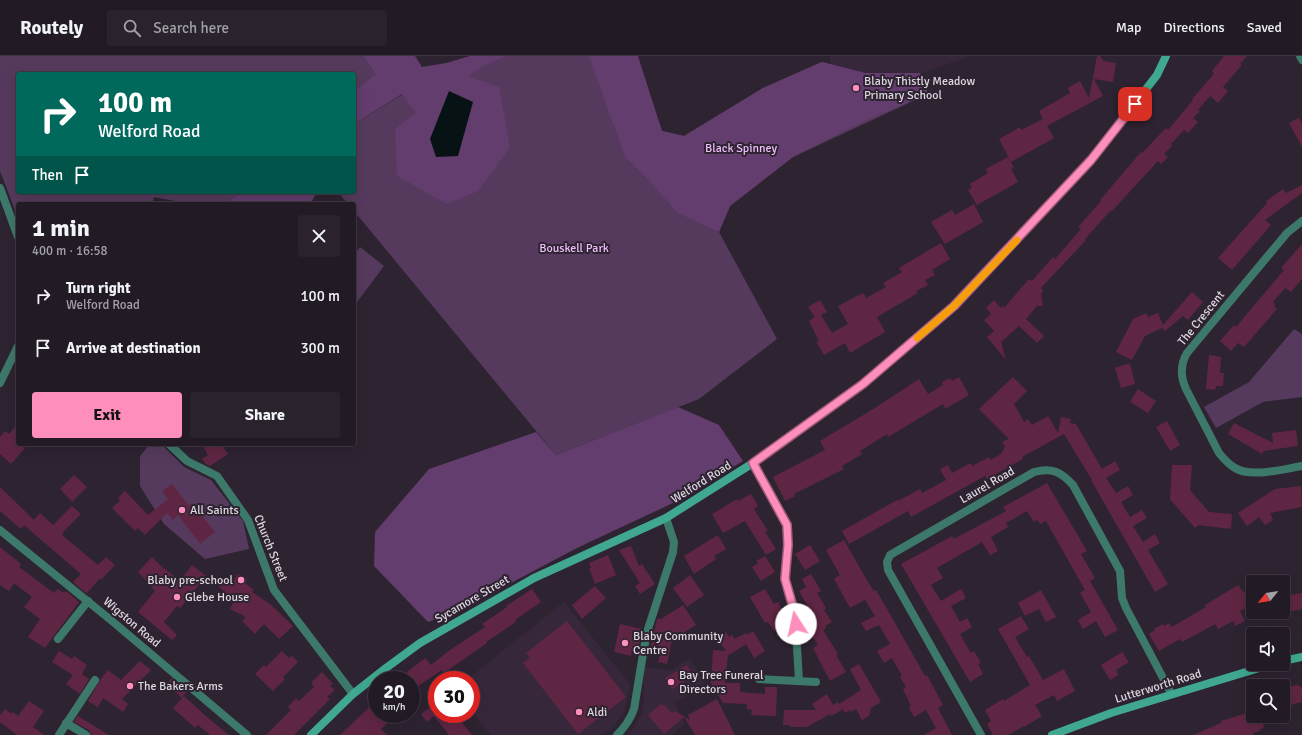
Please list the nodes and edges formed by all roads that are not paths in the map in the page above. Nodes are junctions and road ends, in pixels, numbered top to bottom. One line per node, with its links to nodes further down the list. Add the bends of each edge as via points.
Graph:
1 (1165, 56): 10 (street, Welford Road, via 1157,75 1091,160 954,306 863,384)
2 (1300, 56): 3 (street)
3 (1302, 60)
4 (0, 188): 6 (street)
5 (1302, 221): 11 (street, The Crescent, via 1287,234 1187,353 1181,369 1186,389 1219,453 1227,462 1236,469 1246,472)
6 (16, 232)
7 (16, 350): 8 (street)
8 (0, 383)
9 (171, 446): 24 (street, Church Street, via 187,461 217,476 248,520 274,590)
10 (753, 463): 12 (street, Welford Road); 21 (street, via 787,525 785,579 795,614)
11 (1302, 466)
12 (666, 518): 24 (street, Sycamore Street, via 534,578 420,643); 31 (street, Welford Road, via 674,542 673,552 648,629 634,709 625,727)
13 (0, 530): 14 (street, Wigston Road)
14 (88, 601): 15 (street); 29 (street, Wigston Road)
15 (58, 639)
16 (1302, 657): 17 (street)
17 (1290, 660)
18 (1248, 671): 23 (street, Lutterworth Road)
19 (759, 679): 21 (street)
20 (95, 680): 25 (street)
21 (799, 681): 22 (street)
22 (816, 682)
23 (1172, 693): 26 (street, Lutterworth Road); 32 (street, Laurel Road, via 1124,603 1120,571 1073,485 1059,473 1044,469 1034,472 890,555 887,562 888,570)
24 (353, 694): 30 (street, Sycamore Street)
25 (66, 723): 27 (street); 28 (street)
26 (1055, 734)
27 (59, 735)
28 (86, 735)
29 (247, 735)
30 (311, 735)
31 (617, 735)
32 (981, 735)

